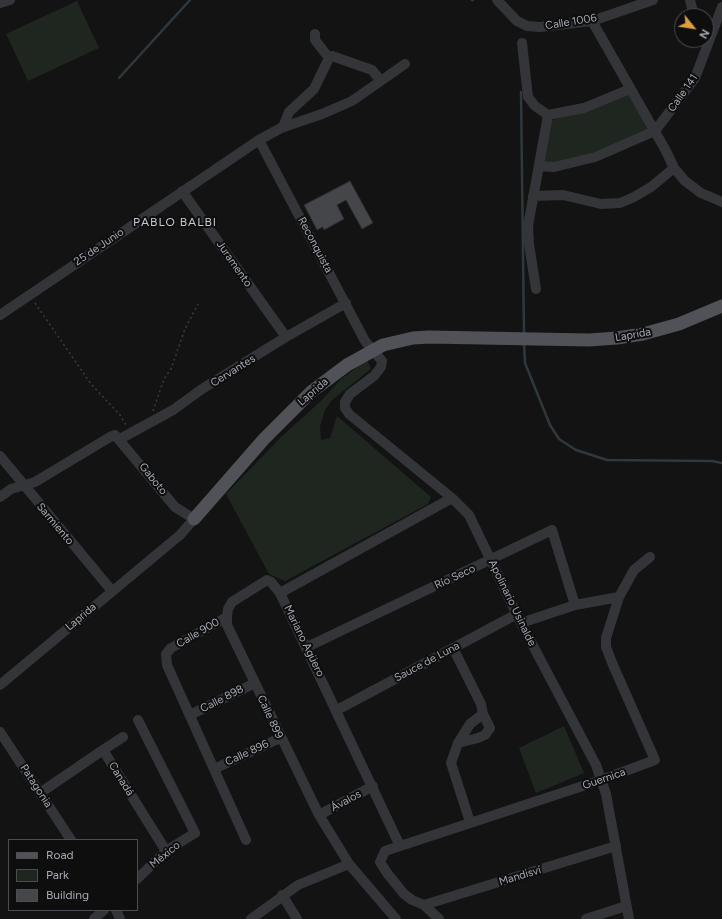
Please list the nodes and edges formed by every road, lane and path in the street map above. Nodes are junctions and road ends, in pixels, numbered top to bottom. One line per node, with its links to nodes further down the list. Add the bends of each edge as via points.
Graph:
1 (10, 0): 4 (street)
2 (497, 0): 6 (street, Calle 1006, via 513,18 527,26)
3 (653, 0): 6 (street, Calle 1006)
4 (0, 3)
5 (722, 7): 7 (street, Calle 141)
6 (592, 21): 14 (street)
7 (714, 22)
8 (315, 34): 11 (street, via 315,40)
9 (522, 43): 15 (street, via 528,97 535,106)
10 (702, 48): 17 (street, Calle 141, via 691,85)
11 (328, 58): 13 (street, via 332,56 372,70); 16 (street, via 314,89 289,112)
12 (405, 64): 13 (street, 25 de Junio)
13 (381, 81): 16 (street, 25 de Junio, via 340,107)
14 (630, 89): 15 (street, via 584,108); 17 (street)
15 (548, 115): 19 (street)
16 (283, 127): 18 (street, 25 de Junio)
17 (655, 131): 19 (street, via 595,157 554,167); 20 (street)
18 (259, 140): 21 (street, 25 de Junio); 26 (street, Reconquista)
19 (539, 166): 22 (street)
20 (674, 168): 22 (street, via 651,187 620,203 601,204 563,195); 23 (street, via 700,193)
21 (182, 190): 25 (street, 25 de Junio); 30 (street, Juramento)
22 (533, 196): 24 (street, via 528,226)
23 (722, 202)
24 (536, 289)
25 (30, 296): 29 (street, 25 de Junio); 33 (path, via 91,384 120,415)
26 (346, 303): 30 (street, Cervantes); 31 (street, Reconquista, via 365,341)
27 (198, 304): 32 (path, via 185,328 171,369 164,379)
28 (722, 306): 31 (main road, Laprida, via 679,324 643,334 603,340 413,338 383,344)
29 (0, 315)
30 (286, 337): 32 (street, Cervantes)
31 (373, 349): 38 (street, Apolinario Usinalde, via 382,361 381,367 374,376 350,394 345,402 348,414); 39 (main road, Laprida, via 330,377 286,416)
32 (149, 424): 33 (street, Cervantes)
33 (131, 434): 34 (street, Cervantes)
34 (118, 437): 36 (street, Cervantes, via 110,437 35,482); 39 (street, Gaboto, via 175,507)
35 (0, 456): 36 (street, Sarmiento)
36 (22, 485): 37 (street, Cervantes); 42 (street, Sarmiento)
37 (0, 497)
38 (452, 498): 41 (street, Apolinario Usinalde, via 469,516); 43 (street, Mariano Agüero)
39 (194, 519): 42 (street, Laprida, via 180,535)
40 (650, 556): 44 (street, via 634,570)
41 (491, 560): 45 (street, Río Seco, via 552,530); 47 (street, Apolinario Usinalde); 48 (street, Río Seco)
42 (112, 591): 51 (street, Laprida)
43 (280, 592): 46 (street, Calle 900, via 267,580 232,602); 48 (street, Mariano Agüero)
44 (619, 597): 45 (street, Sauce de Luna); 62 (street, Guernica, via 606,638 606,647 656,760)
45 (575, 605): 47 (street, Sauce de Luna)
46 (227, 617): 50 (street, Calle 899, via 227,625); 54 (street, Calle 900, via 171,648 166,654 167,666)
47 (519, 619): 49 (street, Sauce de Luna); 62 (street, Apolinario Usinalde, via 596,765)
48 (307, 647): 52 (street, Mariano Agüero)
49 (453, 648): 52 (street, Sauce de Luna); 53 (street, via 481,704)
50 (255, 683): 54 (street, Calle 898); 58 (street, Calle 899)
51 (0, 685)
52 (337, 710): 63 (street, Mariano Agüero)
53 (482, 714): 59 (street, via 470,724); 59 (street, via 490,728 485,735)
54 (190, 715): 61 (street)
55 (138, 720): 71 (street, México, via 195,833)
56 (0, 732): 64 (street, Patagonia)
57 (123, 737): 60 (street)
58 (280, 738): 61 (street, Calle 896); 65 (street, Calle 899)
59 (458, 743): 66 (street, via 451,763)
60 (103, 750): 64 (street, Canadá); 71 (street, Canadá)
61 (214, 769): 68 (street)
62 (601, 780): 66 (street, Guernica); 70 (street, Apolinario Usinalde)
63 (373, 786): 65 (street, Ávalos); 69 (street, Mariano Agüero)
64 (40, 793): 67 (street, Patagonia)
65 (318, 815): 72 (street, Calle 899)
66 (470, 822): 69 (street, Guernica)
67 (70, 839)
68 (246, 840)
69 (400, 846): 75 (street, Guernica, via 385,851 380,862 404,894)
70 (616, 846): 75 (street, Mandisví); 76 (street, Apolinario Usinalde)
71 (166, 851): 73 (street, México)
72 (349, 864): 74 (street, via 298,885); 81 (street, Calle 899)
73 (138, 878)
74 (282, 895): 79 (street); 80 (street)
75 (424, 905): 82 (street)
76 (626, 906): 83 (street); 84 (street, Apolinario Usinalde)
77 (103, 911): 78 (street)
78 (94, 919)
79 (251, 919)
80 (297, 919)
81 (396, 919)
82 (439, 919)
83 (586, 919)
84 (629, 919)

